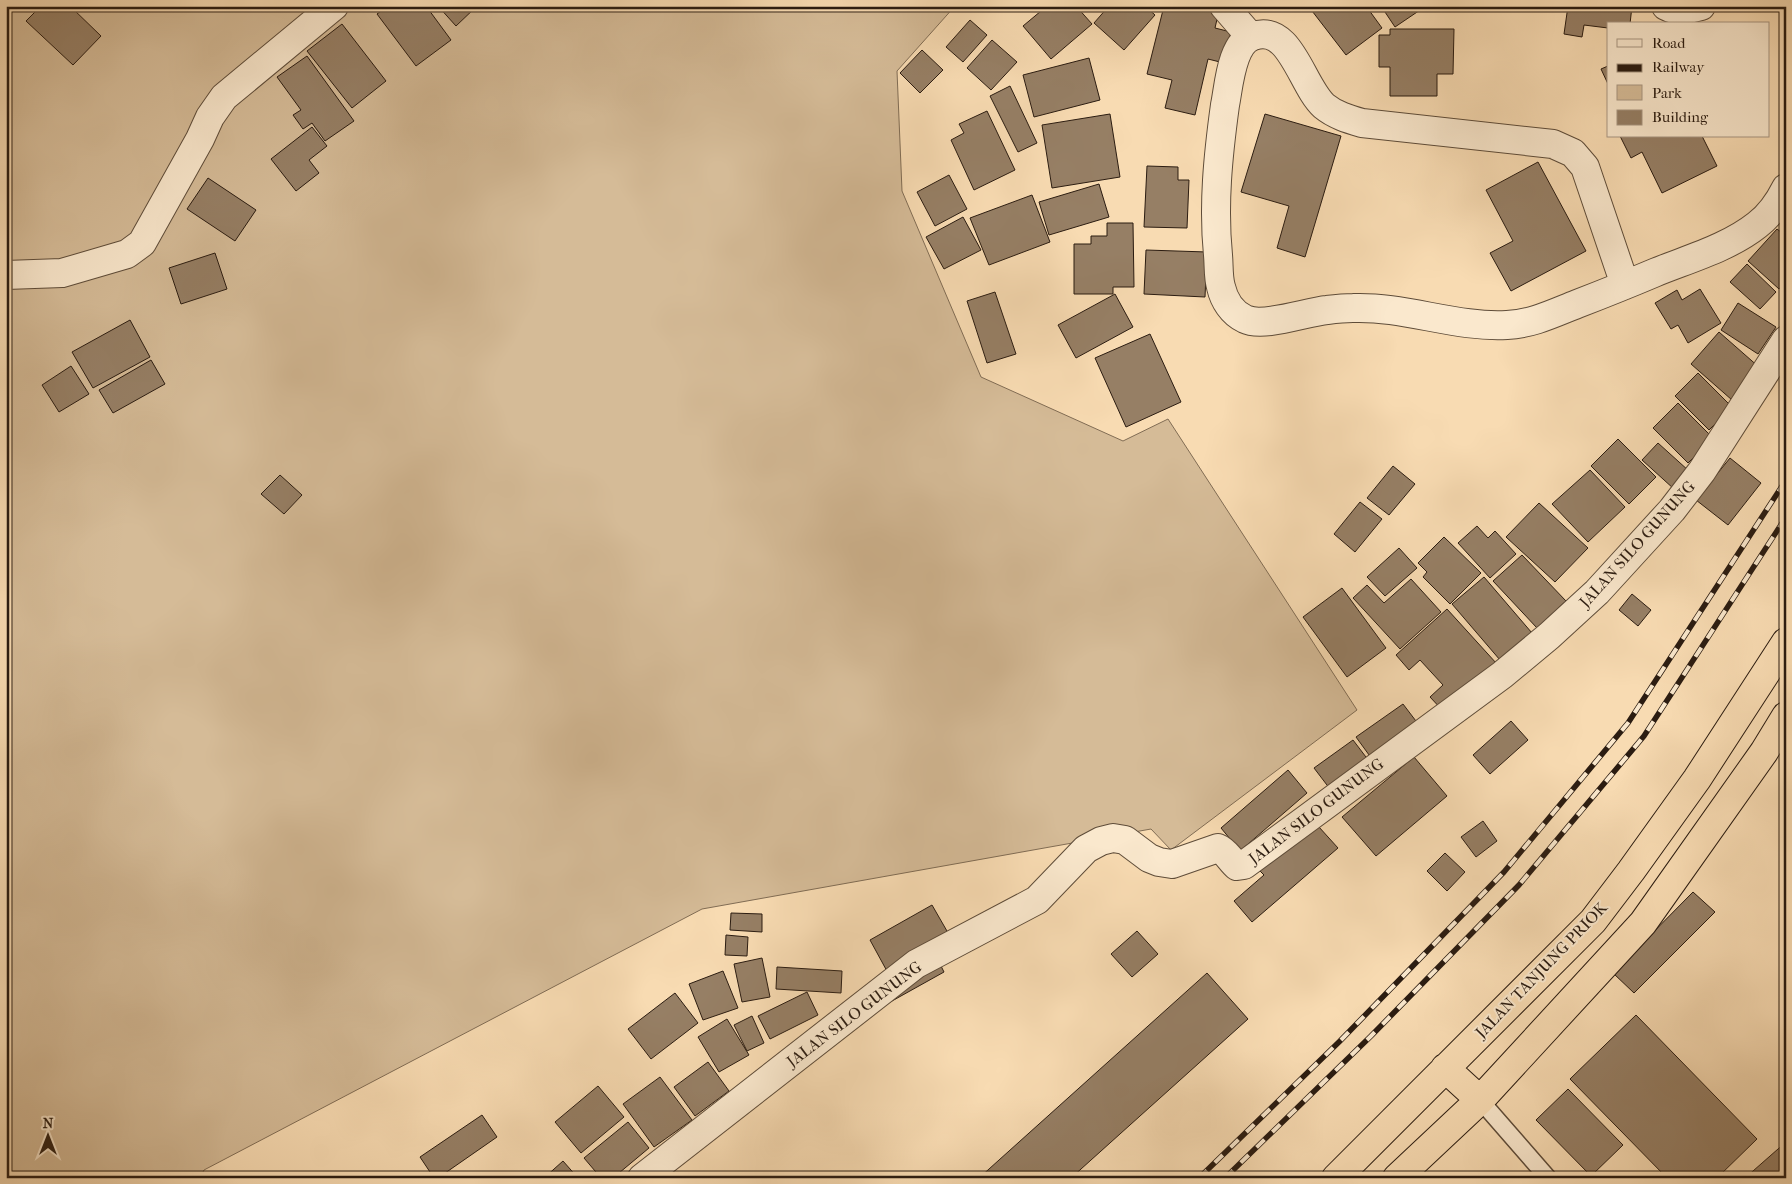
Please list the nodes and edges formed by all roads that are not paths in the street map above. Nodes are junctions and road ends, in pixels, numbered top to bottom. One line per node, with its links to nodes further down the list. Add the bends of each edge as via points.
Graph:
1 (334, 6): 7 (street, via 224,97 142,243 127,254 62,273)
2 (1224, 6): 5 (street)
3 (1666, 6): 4 (street, via 1687,10)
4 (1701, 6)
5 (1250, 36): 8 (street, via 1275,35 1286,45 1309,87 1324,105 1342,117 1362,123 1553,144 1573,153 1584,167); 8 (street, via 1240,47 1232,65 1218,152 1215,198 1221,287 1229,306 1246,320 1267,322 1326,310 1355,308 1483,324 1530,323)
6 (1786, 188): 8 (street, via 1759,224 1731,242)
7 (6, 275)
8 (1625, 285)
9 (1786, 340): 14 (street, JALAN SILO GUNUNG, via 1702,471 1672,510 1597,592 1502,675 1244,865 1237,866 1218,848 1172,864 1149,858 1125,840 1101,841 1086,849 1037,900 916,964)
10 (1786, 642): 12 (highway, JALAN TANJUNG PRIOK, via 1697,779 1593,921)
11 (1786, 716): 13 (highway, via 1644,923)
12 (1446, 1068): 13 (highway); 15 (highway, JALAN TANJUNG PRIOK)
13 (1480, 1100): 16 (highway); 17 (lane)
14 (642, 1178)
15 (1336, 1178)
16 (1397, 1178)
17 (1548, 1178)

